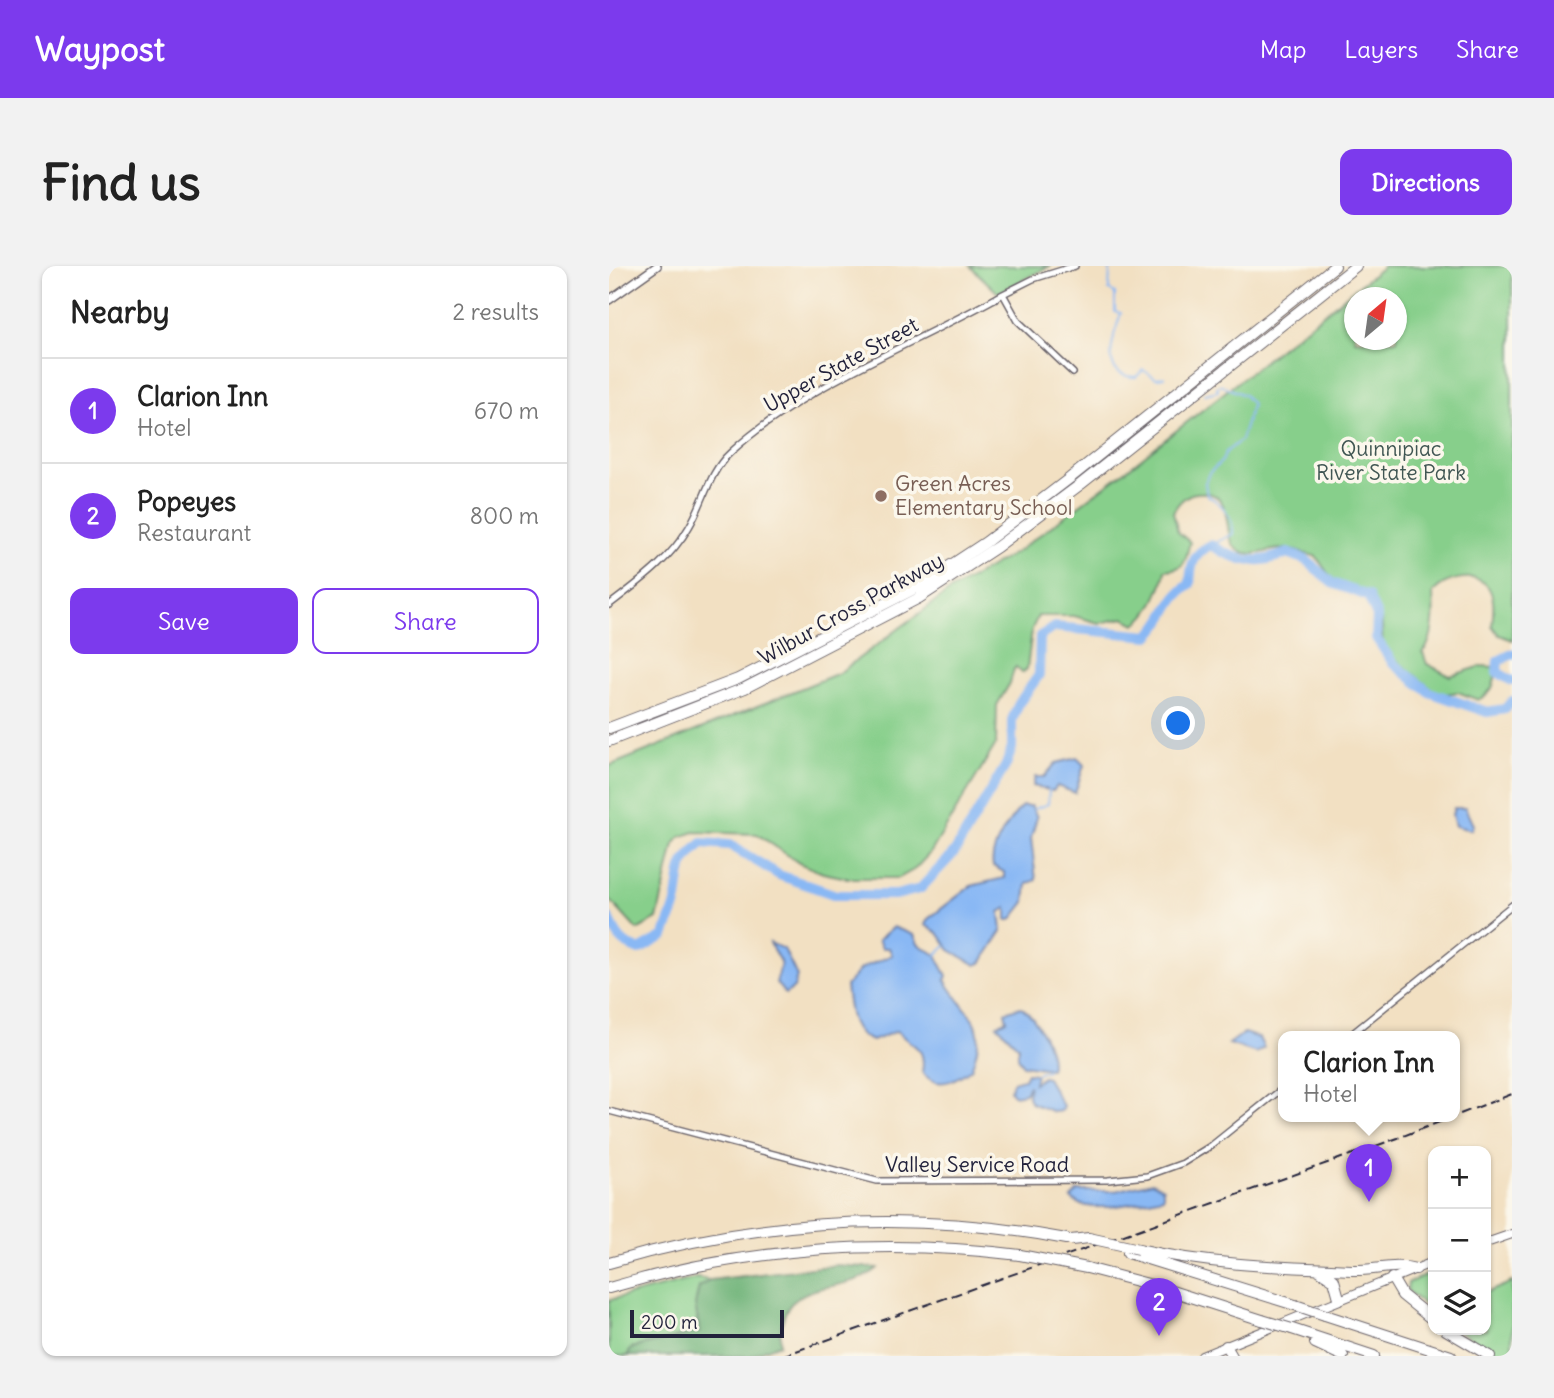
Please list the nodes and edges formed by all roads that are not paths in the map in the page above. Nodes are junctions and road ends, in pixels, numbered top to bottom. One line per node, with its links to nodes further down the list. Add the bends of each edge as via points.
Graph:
1 (657, 266): 6 (main road)
2 (1075, 266): 5 (street, Upper State Street)
3 (1335, 266): 9 (highway, Wilbur Cross Parkway, via 1070,478 916,588 738,679)
4 (1356, 266): 10 (highway, Wilbur Cross Parkway, via 1081,484 919,598 745,688)
5 (1003, 294): 7 (street, via 1017,321); 8 (street, Upper State Street, via 813,395 733,449 716,468 678,544 653,571)
6 (609, 300)
7 (1073, 373)
8 (609, 605)
9 (609, 728)
10 (609, 741)
11 (1512, 905): 12 (street)
12 (1355, 1031)
13 (1278, 1092): 14 (street, Valley Service Road, via 1183,1163 1147,1176 1108,1180 877,1181)
14 (609, 1111)
15 (1512, 1234): 17 (main road)
16 (1068, 1239): 18 (highway, via 960,1225 829,1223 724,1235); 20 (highway, bridge, via 1089,1238 1187,1257); 33 (highway, bridge, via 1128,1253)
17 (1491, 1241)
18 (609, 1263)
19 (1428, 1264): 21 (main road)
20 (1315, 1269): 21 (highway); 24 (highway, via 1334,1280)
21 (1416, 1269): 22 (main road)
22 (1392, 1278): 24 (main road); 25 (highway, via 1404,1297)
23 (609, 1288): 26 (highway, bridge, via 709,1263 814,1249 908,1246 1020,1255 1087,1268)
24 (1339, 1298): 28 (main road)
25 (1428, 1316)
26 (1294, 1330): 31 (highway); 32 (highway)
27 (1454, 1335): 34 (highway)
28 (1223, 1350): 29 (main road); 30 (highway)
29 (1202, 1356)
30 (1232, 1356)
31 (1343, 1356)
32 (1374, 1356)
33 (1451, 1356)
34 (1490, 1356)

